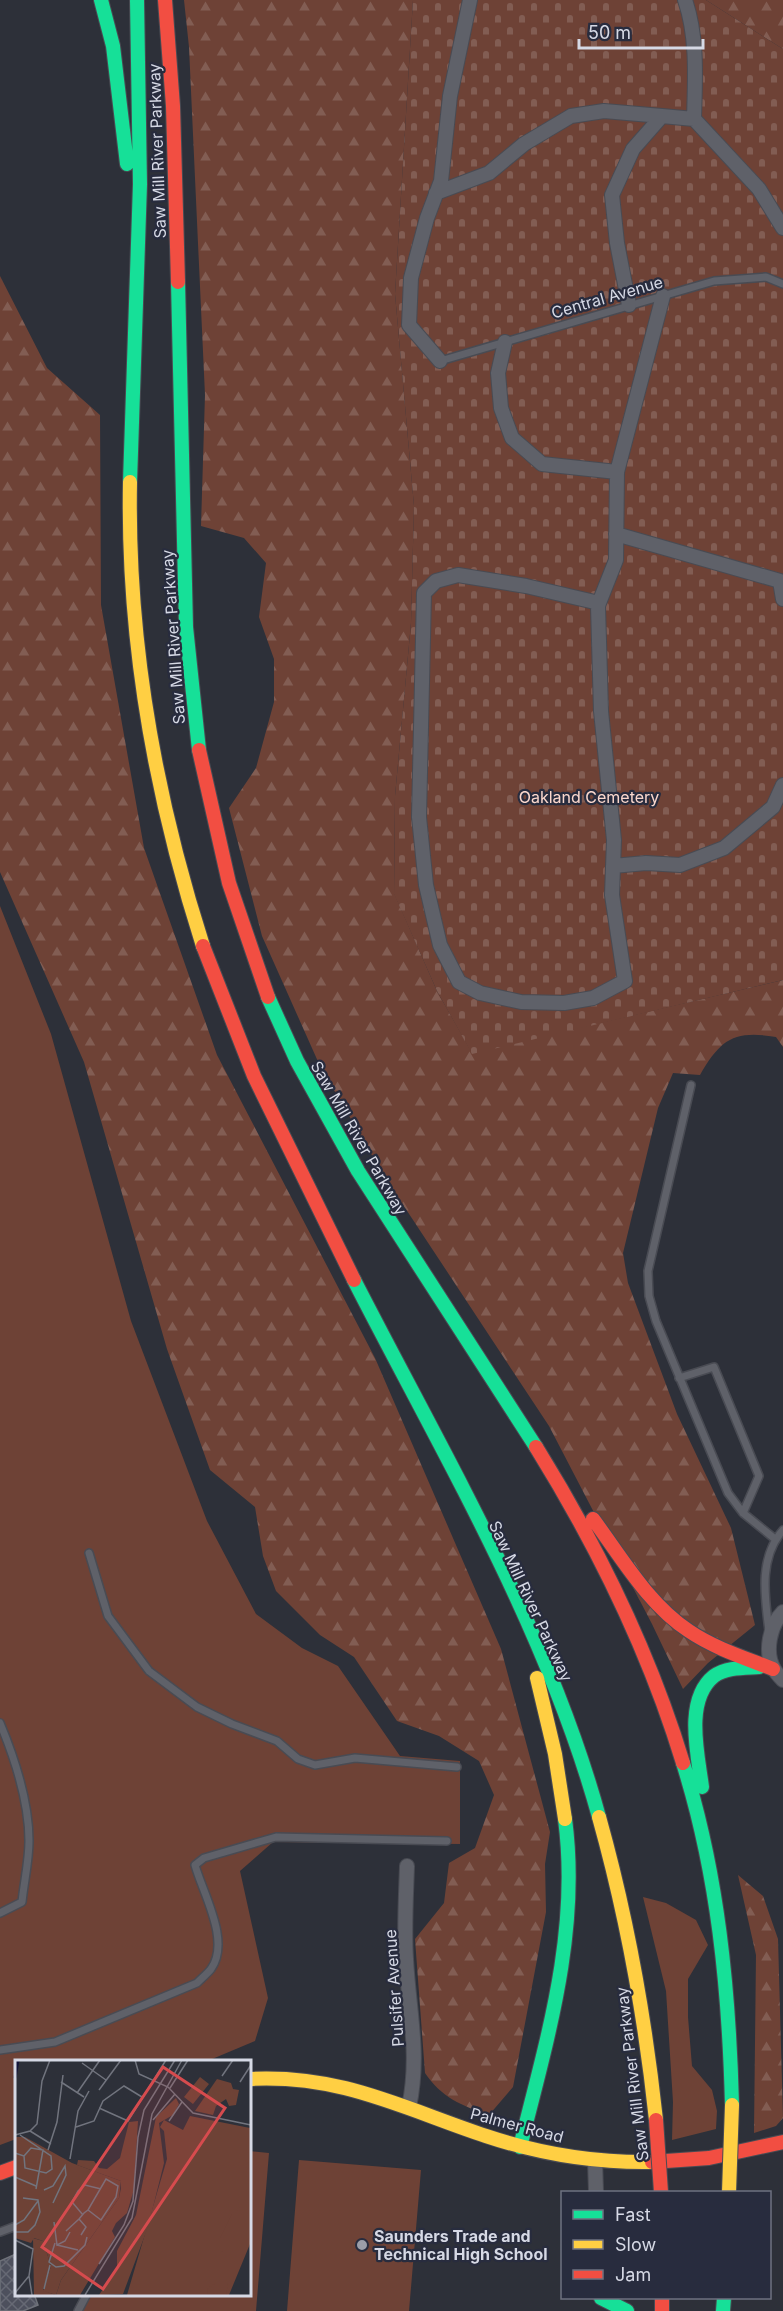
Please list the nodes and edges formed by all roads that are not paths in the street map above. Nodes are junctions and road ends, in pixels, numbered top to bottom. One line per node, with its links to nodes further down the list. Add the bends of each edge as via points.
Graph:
1 (101, 0): 10 (main road, via 114,46)
2 (137, 0): 10 (main road, Saw Mill River Parkway, via 141,100)
3 (165, 0): 24 (main road, Saw Mill River Parkway, via 176,182 186,632 195,727 216,834 244,930 272,1006 323,1114)
4 (470, 0): 8 (street, via 450,96 441,181)
5 (685, 0): 7 (street, via 695,69)
6 (662, 116): 7 (street); 8 (street, via 604,111 571,116 524,144 489,172); 13 (street, via 633,149 612,195)
7 (694, 119): 9 (street, via 759,189)
8 (436, 193): 15 (street, via 411,278 409,326)
9 (783, 228)
10 (138, 256): 29 (main road, Saw Mill River Parkway, via 130,498 136,615 150,734 190,907 220,997 256,1084)
11 (783, 284): 12 (lane, Central Avenue, via 766,277 714,281)
12 (663, 296): 13 (lane, Central Avenue); 16 (street)
13 (629, 305): 14 (lane, Central Avenue)
14 (505, 342): 15 (lane, Central Avenue); 16 (street, via 498,373 501,408 512,438 542,464)
15 (440, 361)
16 (617, 472): 17 (street)
17 (616, 534): 18 (street, via 780,581); 19 (street, via 616,560)
18 (783, 599)
19 (599, 603): 21 (street, via 601,711 614,840); 21 (street, via 458,575 436,581 423,593 419,817 426,885 437,935 459,982 480,993 521,1002 564,1003 593,998 625,981 612,895)
20 (783, 785): 21 (street, via 772,807 724,848 680,865)
21 (613, 866)
22 (691, 1085): 23 (lane, via 648,1283 652,1309)
23 (680, 1378): 25 (lane, via 728,1493); 25 (lane, via 714,1367 759,1476)
24 (529, 1436): 32 (main road, via 669,1615 710,1643); 38 (main road, Saw Mill River Parkway, via 591,1541 655,1677 693,1792)
25 (743, 1513): 27 (lane)
26 (783, 1530): 27 (lane)
27 (775, 1539): 31 (lane, via 764,1589)
28 (89, 1552): 35 (lane, via 108,1616 149,1671 197,1707 278,1741 298,1759 315,1765 355,1758)
29 (519, 1609): 44 (main road, via 559,1771 570,1882 563,1965); 49 (main road, Saw Mill River Parkway, bridge, via 566,1720 612,1862 642,1999)
30 (783, 1612): 31 (street)
31 (770, 1636): 32 (street)
32 (773, 1669): 33 (street); 38 (main road, via 748,1666 725,1670 704,1686 698,1700 696,1726)
33 (783, 1680)
34 (0, 1723): 39 (lane, via 18,1777 29,1841 22,1902)
35 (457, 1767)
36 (447, 1840): 40 (lane, via 276,1837 204,1858 195,1865 216,1930 218,1949 212,1968 197,1983 55,2042)
37 (407, 1866): 42 (street, Pulsifer Avenue, via 405,1956 416,2052)
38 (711, 1874): 50 (main road, Saw Mill River Parkway, bridge, via 728,1998 732,2105)
39 (0, 1913)
40 (0, 2050)
41 (250, 2079): 42 (main road, Palmer Road, via 318,2079)
42 (409, 2107): 44 (main road, Palmer Road)
43 (783, 2142): 45 (main road, Palmer Road, via 724,2157)
44 (520, 2147): 45 (main road, Palmer Road)
45 (596, 2160): 48 (street)
46 (15, 2167): 47 (main road)
47 (0, 2174)
48 (596, 2191)
49 (661, 2191)
50 (729, 2191)
51 (15, 2226): 52 (lane)
52 (0, 2232)
53 (86, 2296): 55 (lane)
54 (602, 2299): 56 (main road)
55 (78, 2311)
56 (627, 2311)

